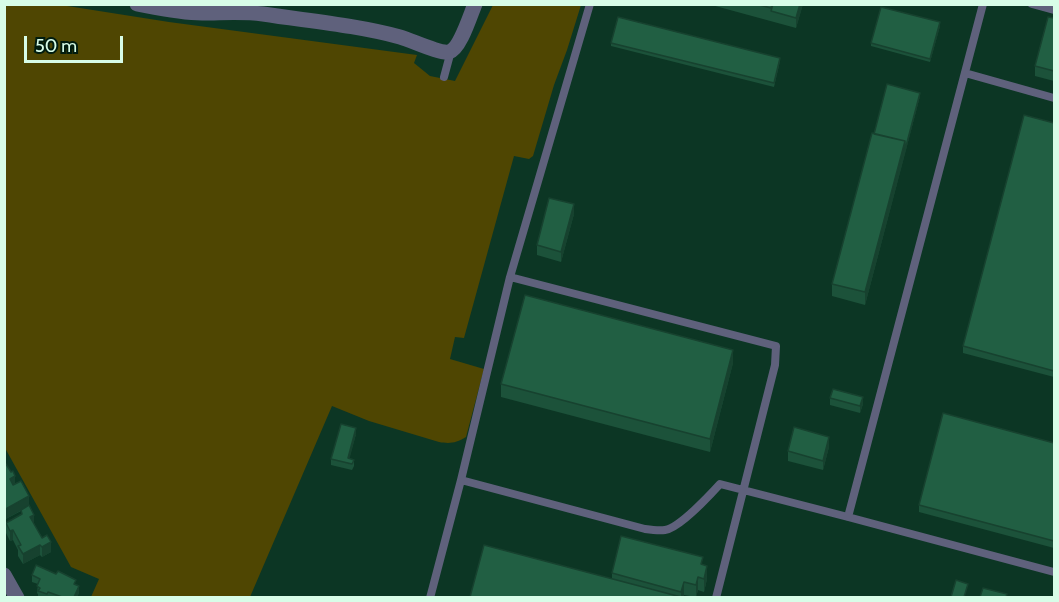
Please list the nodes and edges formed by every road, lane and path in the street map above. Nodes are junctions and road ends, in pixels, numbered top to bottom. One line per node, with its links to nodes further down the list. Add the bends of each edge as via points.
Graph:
1 (137, 4): 7 (street, via 177,12 251,12 382,33 442,52)
2 (475, 4): 7 (street, via 457,46)
3 (590, 4): 11 (lane)
4 (983, 4): 8 (lane)
5 (1032, 4): 6 (lane)
6 (1054, 10)
7 (451, 51): 9 (lane)
8 (965, 73): 10 (lane); 14 (lane)
9 (444, 77)
10 (1054, 98)
11 (510, 277): 12 (lane); 13 (lane, via 776,346 775,365)
12 (461, 480): 13 (lane, via 656,530 667,530 684,519 720,484); 18 (lane)
13 (743, 490): 14 (lane); 19 (lane)
14 (848, 517): 15 (lane)
15 (1054, 572)
16 (4, 575): 17 (street)
17 (17, 597)
18 (430, 597)
19 (716, 597)

